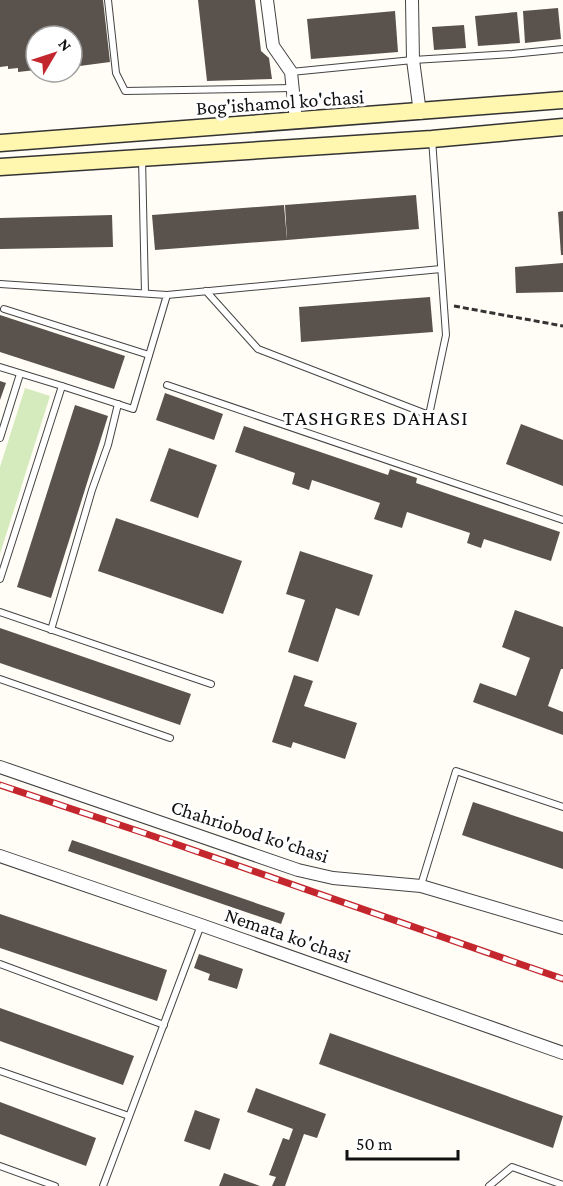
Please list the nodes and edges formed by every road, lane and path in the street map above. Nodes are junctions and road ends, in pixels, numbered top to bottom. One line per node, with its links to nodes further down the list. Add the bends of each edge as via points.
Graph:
1 (108, 0): 7 (lane, via 116,73 125,91)
2 (267, 0): 6 (street, via 273,46)
3 (412, 0): 5 (street)
4 (563, 49): 5 (lane)
5 (413, 60): 6 (lane); 9 (street)
6 (291, 72): 7 (street)
7 (292, 88): 10 (street)
8 (563, 100): 9 (main road, Bog'ishamol ko'chasi)
9 (424, 112): 10 (main road, Bog'ishamol ko'chasi); 12 (main road)
10 (296, 121): 13 (main road, Bog'ishamol ko'chasi)
11 (563, 127): 12 (main road)
12 (432, 139): 14 (main road); 16 (lane)
13 (0, 143)
14 (142, 157): 15 (main road); 19 (lane)
15 (0, 167)
16 (441, 269): 18 (lane); 21 (lane)
17 (0, 284): 19 (lane)
18 (206, 291): 20 (lane); 21 (lane, via 258,349 429,415 446,335)
19 (145, 293): 20 (lane)
20 (167, 295): 24 (lane)
21 (443, 304): 23 (path)
22 (4, 309): 24 (lane)
23 (563, 326)
24 (149, 355): 29 (lane, via 133,409)
25 (0, 367): 26 (lane)
26 (20, 374): 28 (lane); 30 (lane)
27 (167, 385): 31 (lane)
28 (62, 386): 29 (lane); 32 (lane)
29 (118, 404): 34 (lane)
30 (0, 438)
31 (563, 520)
32 (0, 579)
33 (0, 612): 34 (lane)
34 (51, 630): 36 (lane)
35 (0, 679): 37 (lane)
36 (211, 684)
37 (170, 738)
38 (0, 767): 41 (street, Chahriobod ko'chasi, via 298,870 333,878)
39 (563, 807): 41 (lane, via 456,771)
40 (0, 856): 42 (street, Nemata ko'chasi)
41 (421, 886): 43 (street, Chahriobod ko'chasi)
42 (201, 925): 45 (lane); 46 (street, Nemata ko'chasi)
43 (563, 928)
44 (0, 964): 45 (lane)
45 (164, 1025): 48 (lane)
46 (563, 1053)
47 (0, 1071): 48 (lane)
48 (129, 1116): 52 (lane)
49 (0, 1166): 51 (lane)
50 (563, 1185): 53 (lane, via 512,1167)
51 (55, 1186)
52 (103, 1186)
53 (489, 1186)

